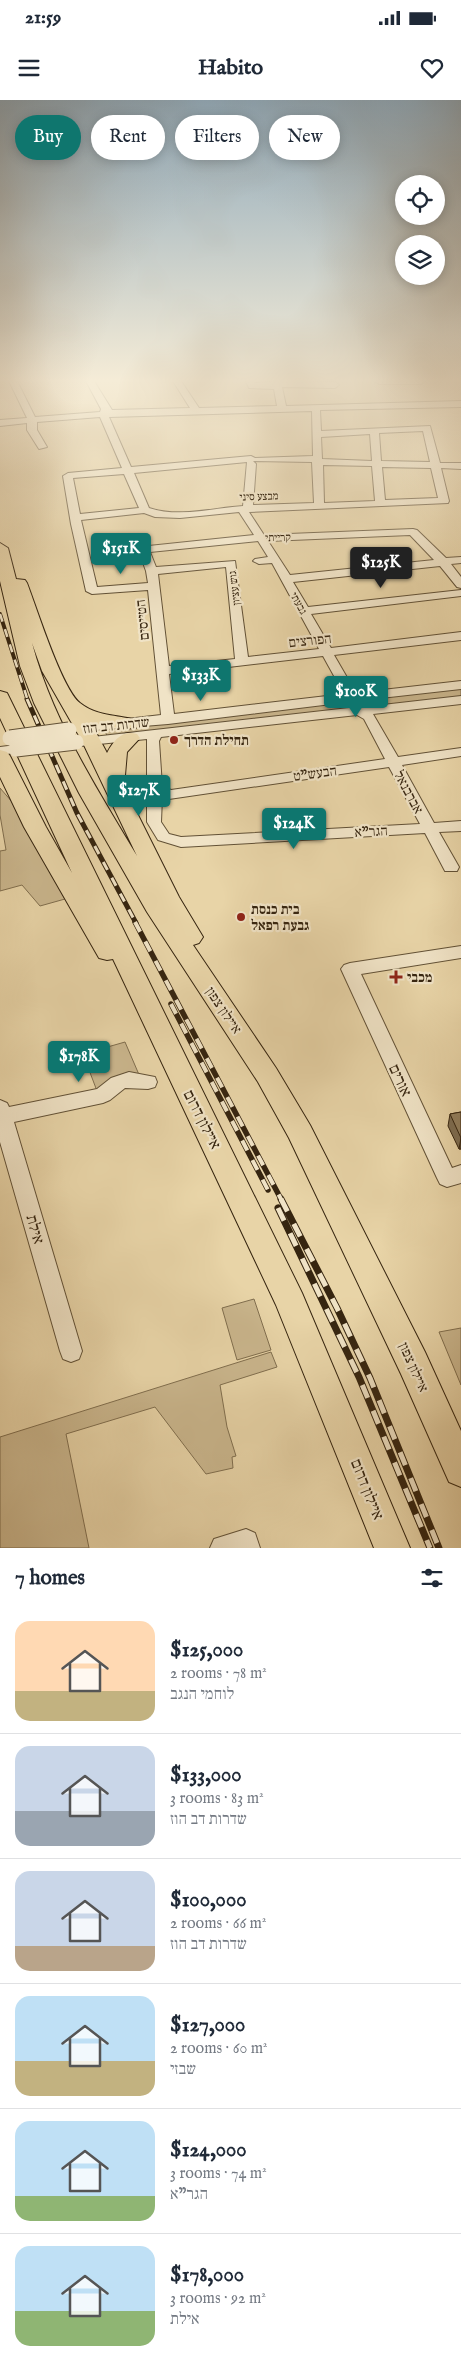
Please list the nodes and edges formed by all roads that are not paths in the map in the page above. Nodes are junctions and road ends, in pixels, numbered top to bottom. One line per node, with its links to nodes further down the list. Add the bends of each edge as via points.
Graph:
1 (120, 449): 10 (street)
2 (317, 449): 6 (street)
3 (375, 449): 7 (street)
4 (432, 449): 8 (street)
5 (253, 461): 6 (street); 10 (street); 13 (street)
6 (317, 461): 7 (street); 12 (street)
7 (376, 464): 8 (street); 11 (street)
8 (437, 466): 9 (street); 11 (street, מבצע סיני, via 444,501)
9 (461, 466)
10 (128, 471): 14 (street); 15 (street, via 68,476)
11 (380, 504): 12 (street, מבצע סיני)
12 (319, 506): 13 (street, מבצע סיני)
13 (245, 509): 14 (street, מבצע סיני, via 167,515); 17 (street, גבעתי)
14 (145, 510): 15 (street, מבצע סיני)
15 (76, 518): 27 (street, via 92,592)
16 (0, 536): 39 (highway, via 51,671)
17 (262, 538): 19 (street, קרייתי); 20 (street, גבעתי); 23 (street, קרייתי, via 413,532)
18 (0, 548): 55 (highway, איילון צפון, via 29,666 88,793 159,912)
19 (143, 549): 24 (street, הטייסים)
20 (275, 559): 22 (street); 25 (street, גבעתי)
21 (461, 560): 23 (street)
22 (259, 561)
23 (443, 562): 25 (street); 26 (street)
24 (152, 571): 27 (street, הטייסים); 32 (street, גוש עציון, via 231,563)
25 (286, 579): 29 (street, גבעתי)
26 (461, 585)
27 (154, 586): 33 (street, הטייסים)
28 (461, 594): 29 (street)
29 (304, 611): 31 (street, גבעתי)
30 (461, 636): 31 (street, הפורצים)
31 (328, 653): 32 (street, הפורצים); 36 (street, גבעתי)
32 (242, 662): 33 (street, הפורצים)
33 (162, 671): 41 (street, הטייסים)
34 (461, 685): 36 (street, שדרות דב הוז)
35 (0, 697): 57 (highway, איילון דרום)
36 (353, 698): 37 (street, שדרות דב הוז); 40 (street)
37 (336, 700): 40 (street); 41 (street, שדרות דב הוז)
38 (461, 700): 40 (street, שדרות דב הוז)
39 (70, 705): 42 (highway); 43 (highway, via 91,717)
40 (368, 713): 43 (street, שדרות דב הוז); 47 (street, אברבנאל)
41 (168, 720): 43 (street, שדרות דב הוז)
42 (81, 735): 43 (street, שדרות דב הוז); 44 (street, שדרות דב הוז, bridge); 49 (highway)
43 (142, 735): 49 (highway, via 123,742 115,756); 50 (street)
44 (6, 746): 45 (street, שדרות דב הוז); 48 (highway)
45 (0, 751)
46 (461, 752): 47 (street, הבעש"ט)
47 (393, 761): 50 (street, הבעש"ט); 52 (street, אברבנאל)
48 (8, 784): 57 (highway)
49 (116, 792): 55 (highway, via 168,897)
50 (159, 794): 52 (street, הגר"א, via 154,822 162,837 181,842)
51 (461, 826): 52 (street, הגר"א)
52 (428, 828): 53 (street, אברבנאל)
53 (450, 867)
54 (461, 952): 59 (street, אורים, via 350,969 446,1178)
55 (267, 1076): 61 (highway, איילון צפון, via 309,1151)
56 (148, 1082): 58 (street, via 120,1081 110,1085 103,1095)
57 (193, 1099): 64 (highway, איילון דרום, via 291,1303)
58 (1, 1112): 60 (street, אילת)
59 (461, 1174)
60 (71, 1351)
61 (433, 1410): 62 (highway); 63 (highway, איילון צפון)
62 (461, 1462)
63 (461, 1470)
64 (367, 1486): 67 (highway); 68 (highway, איילון דרום)
65 (224, 1548): 66 (street, via 246,1542)
66 (247, 1548)
67 (384, 1548)
68 (392, 1548)

